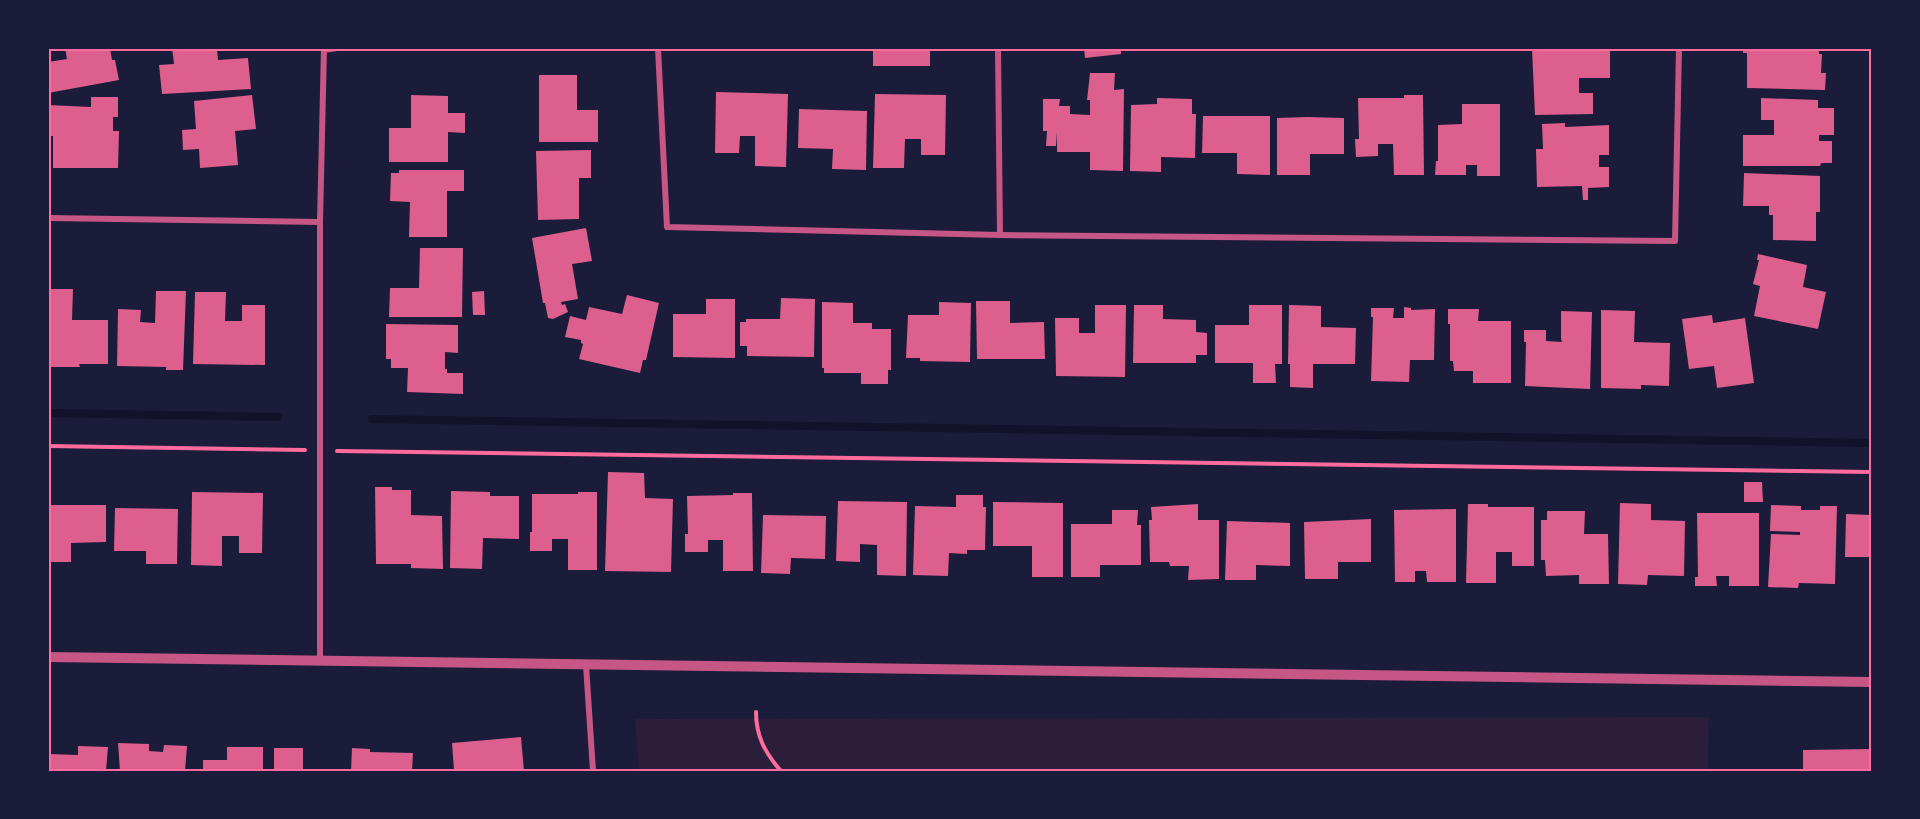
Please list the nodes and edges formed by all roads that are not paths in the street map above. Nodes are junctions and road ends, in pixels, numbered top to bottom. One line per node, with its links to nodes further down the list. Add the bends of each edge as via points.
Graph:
1 (337, 48): 5 (street)
2 (658, 48): 8 (street, via 667,227)
3 (998, 48): 8 (street)
4 (1679, 48): 8 (street, via 1675,241)
5 (324, 49): 7 (street)
6 (48, 218): 7 (street)
7 (320, 222): 10 (street)
8 (1000, 234)
9 (48, 657): 10 (street)
10 (320, 662): 11 (street)
11 (586, 665): 12 (street); 13 (street)
12 (1872, 682)
13 (593, 771)

